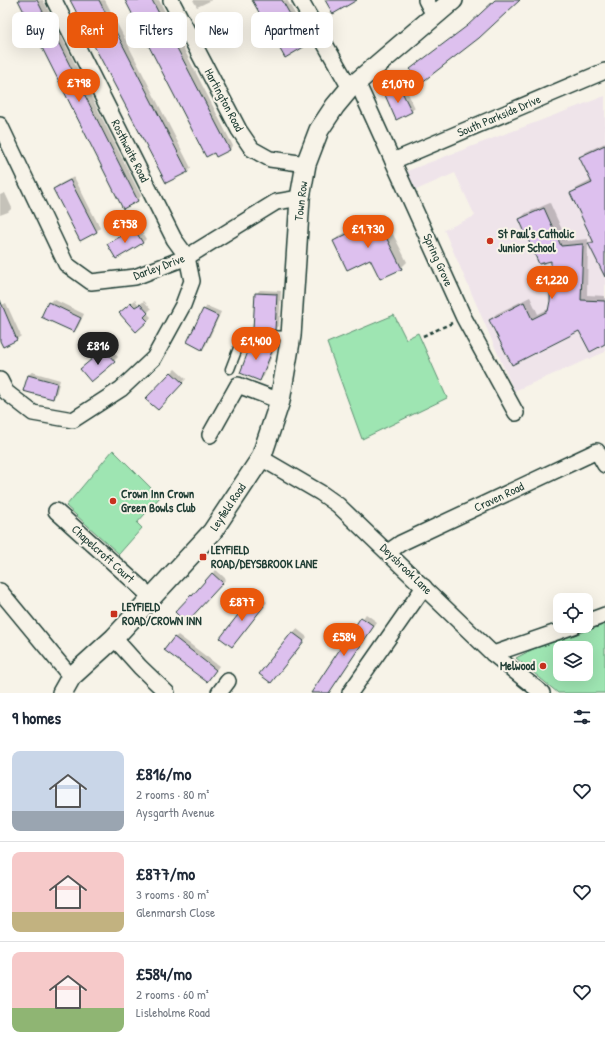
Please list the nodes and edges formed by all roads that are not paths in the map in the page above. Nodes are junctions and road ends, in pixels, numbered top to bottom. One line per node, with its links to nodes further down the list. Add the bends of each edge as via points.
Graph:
1 (54, 0): 13 (street, Rosthwaite Road, via 174,238)
2 (171, 0): 11 (street, Hartington Road, via 239,130 252,149 270,159)
3 (300, 0): 8 (street, Spring Grove)
4 (426, 0): 6 (street)
5 (453, 0): 6 (street, Town Row)
6 (435, 17): 8 (street, Town Row)
7 (605, 71): 10 (street, South Parkside Drive)
8 (354, 85): 10 (street, Spring Grove); 11 (street, Town Row, via 335,106 319,130)
9 (0, 125): 13 (street, Darley Drive, via 66,264 91,282 135,277)
10 (393, 160): 18 (street, Spring Grove, via 464,318)
11 (306, 164): 12 (street, Town Row)
12 (300, 198): 13 (street, Darley Drive, via 276,202); 14 (street, Town Row)
13 (187, 257): 16 (street, via 192,281 183,305 154,358 120,389 73,420 33,413 6,392)
14 (291, 336): 15 (lane, via 243,335); 17 (street, Town Row)
15 (230, 369)
16 (0, 380)
17 (280, 401): 19 (street, via 238,385); 20 (street, Town Row)
18 (516, 413)
19 (210, 435)
20 (261, 458): 23 (street, Deysbrook Lane, via 338,505); 26 (street, Leyfield Road, via 212,532)
21 (605, 465): 23 (street, Craven Road, via 597,451 401,543)
22 (56, 512): 26 (street, Chapelcroft Court)
23 (388, 552): 24 (street, Deysbrook Lane)
24 (424, 587): 31 (street, Deysbrook Lane); 34 (street)
25 (0, 591): 32 (street)
26 (151, 597): 30 (street, Leyfield Road)
27 (605, 615): 28 (street)
28 (593, 619)
29 (554, 633): 31 (street)
30 (114, 638): 32 (street, Leyfield Road); 33 (street)
31 (494, 654): 35 (street, Deysbrook Lane)
32 (67, 685)
33 (167, 693)
34 (350, 693)
35 (542, 693)

